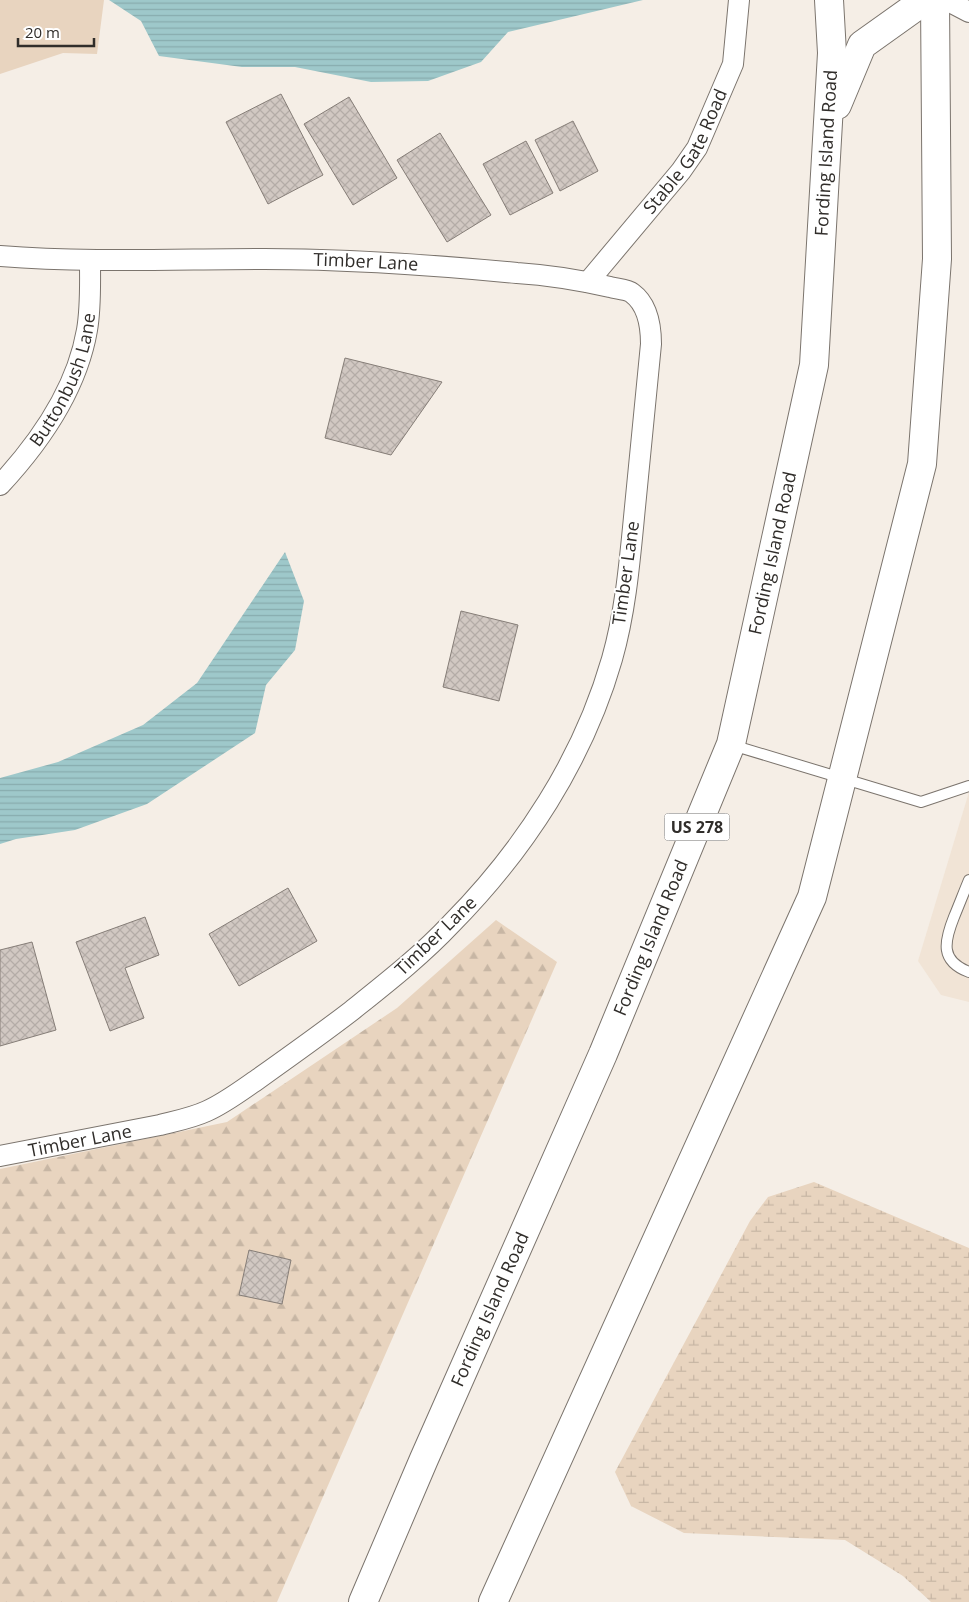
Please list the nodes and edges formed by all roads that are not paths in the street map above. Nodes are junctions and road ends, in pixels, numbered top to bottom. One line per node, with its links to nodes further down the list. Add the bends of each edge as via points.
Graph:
1 (739, 0): 10 (street, Stable Gate Road, via 733,64 697,148)
2 (829, 0): 7 (highway, Fording Island Road / US 278, via 832,53)
3 (925, 0): 7 (highway, via 862,44)
4 (935, 0): 13 (highway, via 937,259 922,464)
5 (946, 0): 6 (street)
6 (969, 12)
7 (827, 132): 12 (highway, Fording Island Road / US 278, via 814,365)
8 (0, 256): 9 (street, Timber Lane)
9 (90, 261): 10 (street, Timber Lane, via 363,260); 11 (street, Buttonbush Lane, via 87,330 74,373 40,437)
10 (588, 282): 17 (street, Timber Lane, via 631,292 643,304 651,328 628,576 611,660 586,730 526,835 501,869 451,925 388,982 311,1042 232,1097 186,1119)
11 (0, 485)
12 (731, 744): 13 (lane); 18 (highway, Fording Island Road / US 278, via 603,1054)
13 (842, 778): 14 (lane, via 921,802); 21 (highway, via 812,897)
14 (969, 786)
15 (969, 880): 16 (lane, via 947,934 946,948 957,967)
16 (969, 972)
17 (0, 1156)
18 (424, 1459): 19 (highway, Fording Island Road / US 278); 20 (highway)
19 (363, 1602)
20 (382, 1602)
21 (493, 1602)

